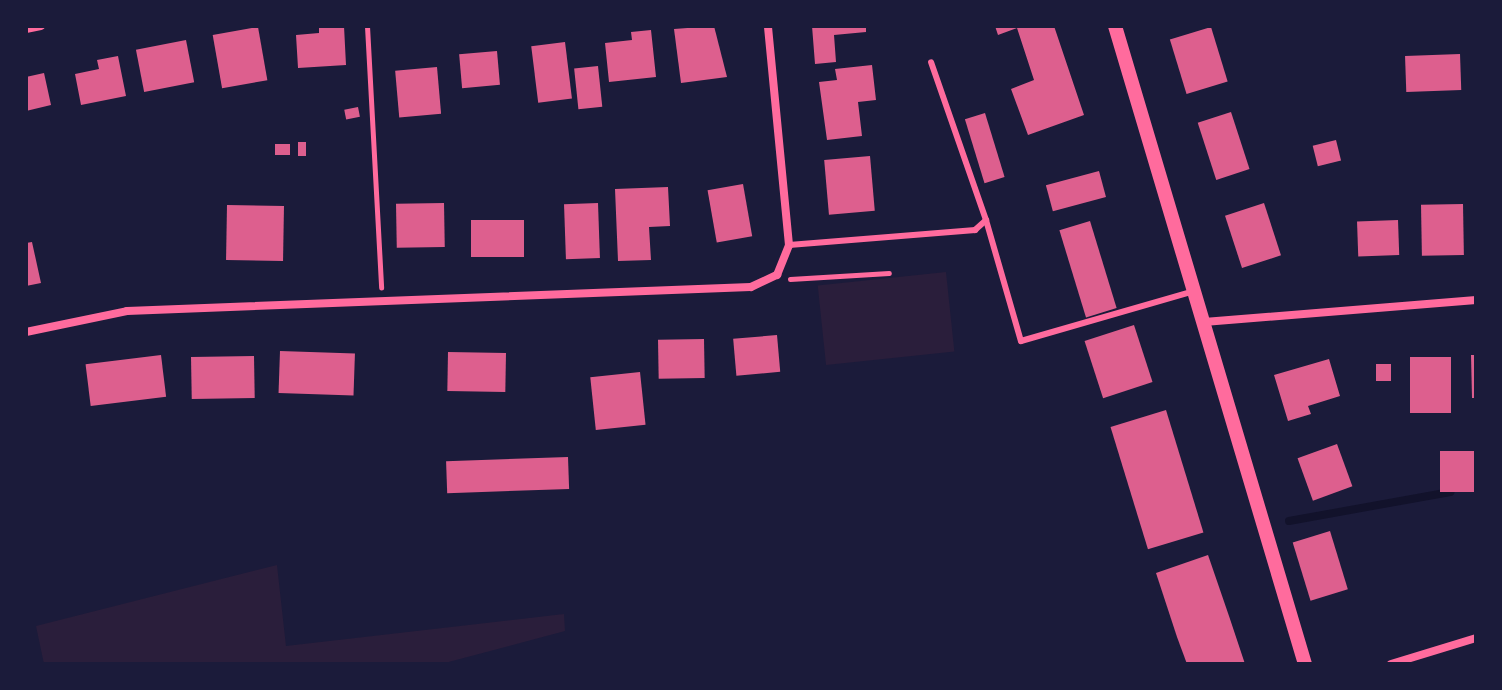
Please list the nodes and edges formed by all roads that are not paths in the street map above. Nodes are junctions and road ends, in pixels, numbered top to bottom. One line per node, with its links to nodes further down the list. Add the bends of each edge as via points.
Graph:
1 (41, 26): 4 (street)
2 (768, 26): 7 (street)
3 (1115, 26): 8 (street)
4 (26, 29)
5 (931, 62): 6 (lane)
6 (986, 220): 7 (lane, via 975,230); 8 (lane, via 1021,341)
7 (789, 245): 11 (street, via 777,275 751,287 127,311)
8 (1194, 291): 10 (street)
9 (1476, 300): 10 (street)
10 (1204, 322): 13 (street)
11 (26, 332)
12 (1476, 638): 14 (street)
13 (1305, 664)
14 (1391, 664)

